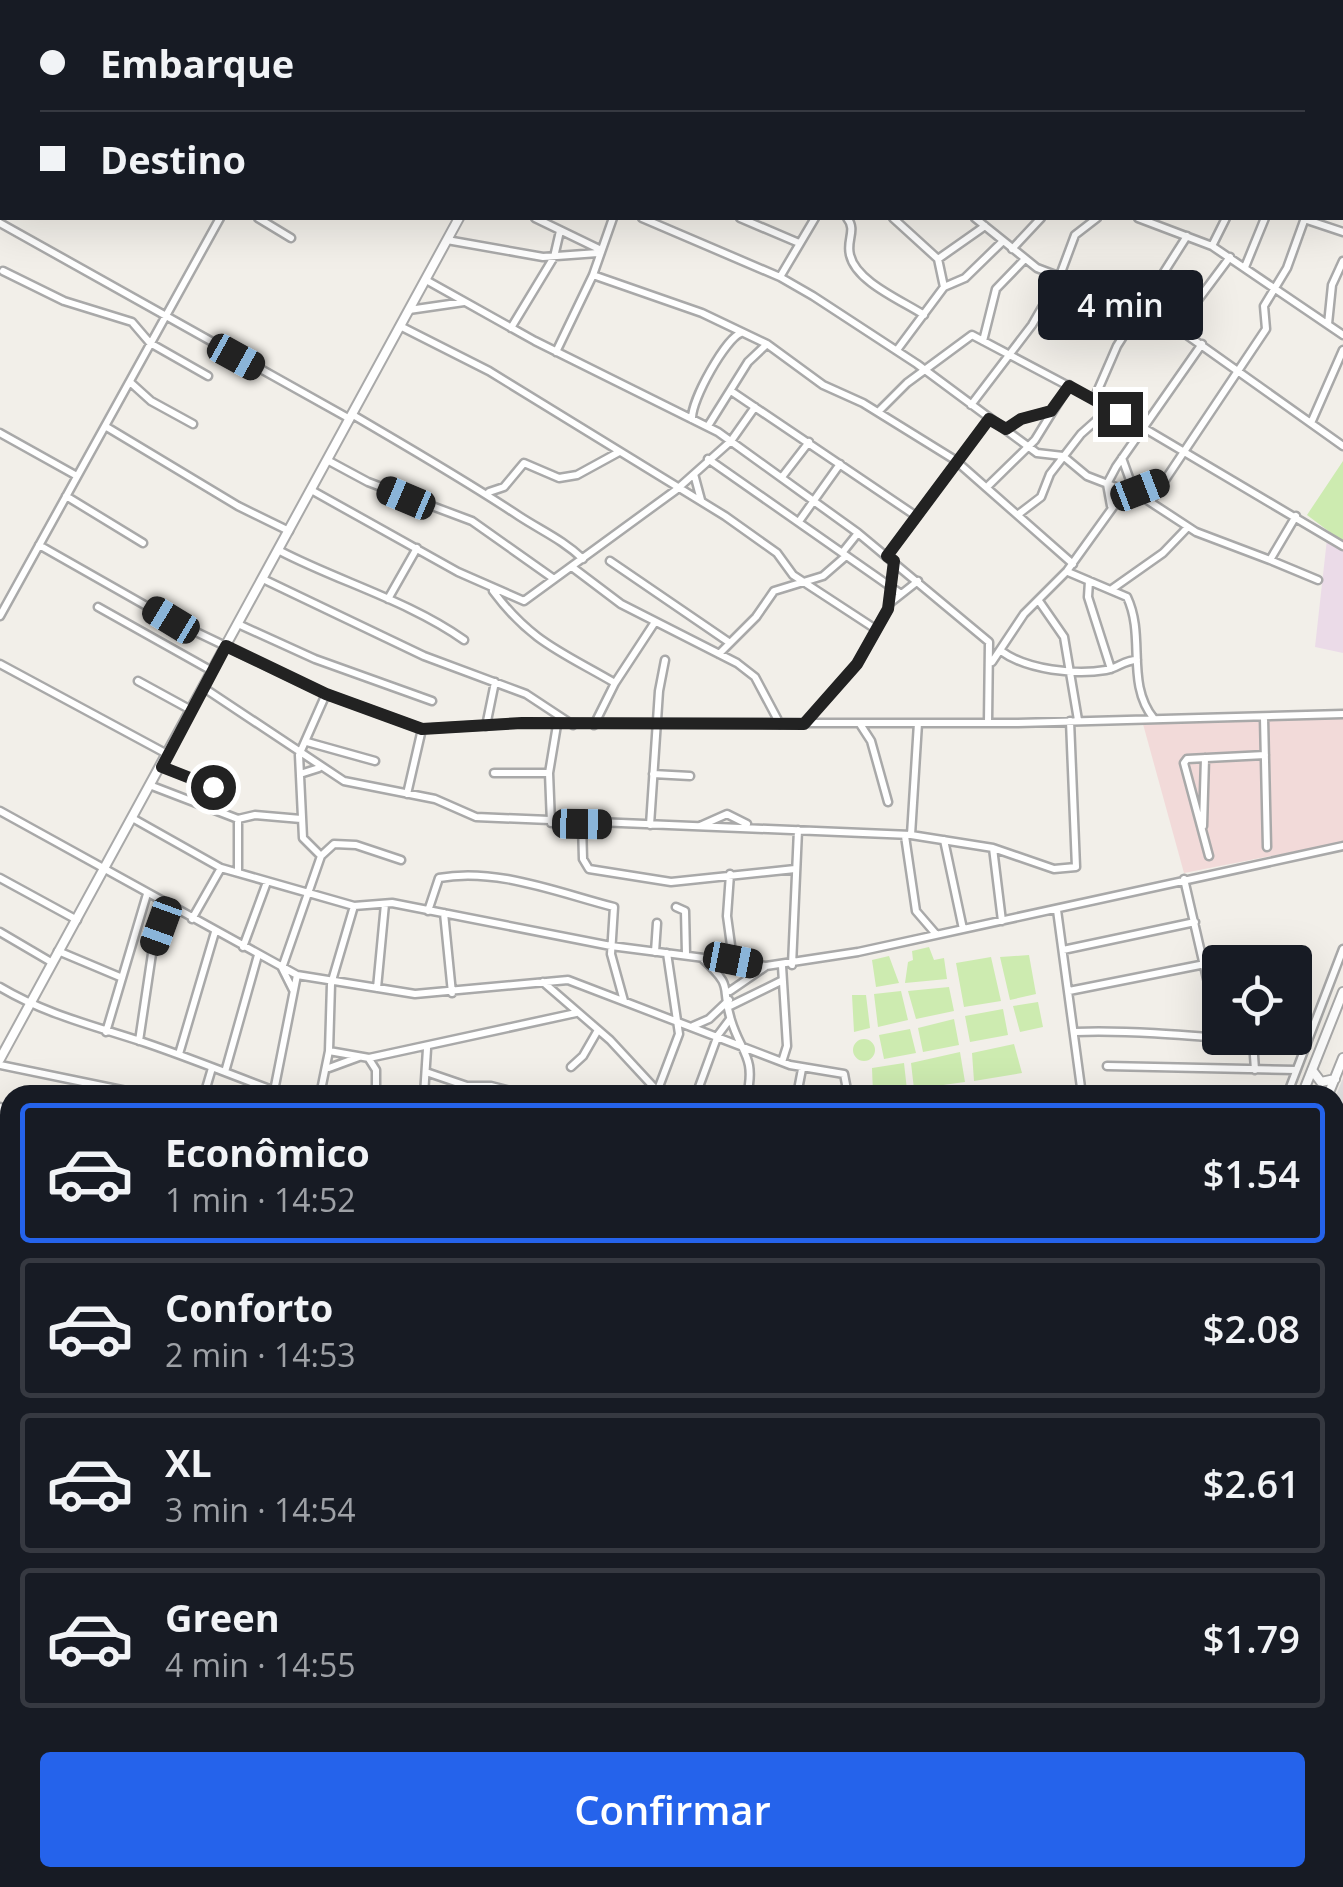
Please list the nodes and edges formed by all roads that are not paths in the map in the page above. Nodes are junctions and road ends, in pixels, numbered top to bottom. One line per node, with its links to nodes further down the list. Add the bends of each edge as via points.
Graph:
1 (219, 220): 48 (street)
2 (261, 220): 24 (street)
3 (458, 220): 25 (street)
4 (539, 220): 21 (street)
5 (612, 220): 30 (street)
6 (647, 220): 39 (street)
7 (745, 220): 27 (street)
8 (814, 220): 27 (street)
9 (848, 220): 47 (street, via 850,260 859,272)
10 (895, 220): 33 (street)
11 (978, 220): 20 (street)
12 (1039, 220): 29 (street)
13 (1094, 220): 40 (street, via 1075,235)
14 (1149, 220): 23 (street)
15 (1225, 220): 28 (street)
16 (1264, 220): 36 (street)
17 (1304, 220): 43 (street)
18 (1310, 220): 22 (street)
19 (0, 223): 48 (street)
20 (985, 226): 26 (street); 33 (street)
21 (560, 231): 30 (street); 31 (street)
22 (1343, 232)
23 (1187, 236): 28 (street); 45 (street)
24 (291, 238)
25 (447, 240): 31 (street); 41 (street)
26 (1003, 242): 29 (street); 42 (street, via 965,278)
27 (799, 243): 39 (street)
28 (1212, 246): 32 (street)
29 (1012, 249): 34 (street)
30 (599, 251): 31 (street); 38 (street)
31 (554, 257): 51 (street)
32 (1230, 257): 36 (street); 52 (street)
33 (938, 259): 42 (street)
34 (1024, 260): 40 (street); 55 (street, via 996,289)
35 (1343, 261): 49 (street, via 1332,284)
36 (1245, 268): 43 (street)
37 (3, 270): 56 (street, via 64,301 132,322)
38 (593, 275): 53 (street); 62 (street)
39 (780, 277): 60 (street)
40 (1059, 278): 45 (street); 59 (street)
41 (426, 280): 44 (street); 46 (street)
42 (944, 287): 47 (street)
43 (1276, 290): 49 (street); 65 (street, via 1262,311 1266,329)
44 (466, 302): 46 (street); 51 (street)
45 (1140, 309): 52 (street); 71 (street)
46 (409, 310): 50 (street)
47 (924, 315): 60 (street)
48 (164, 318): 56 (street); 77 (street)
49 (1328, 324): 54 (street)
50 (400, 326): 77 (street); 93 (street, via 490,371)
51 (511, 328): 62 (street)
52 (1177, 328): 58 (street)
53 (743, 333): 57 (street); 78 (street, via 732,337 700,388)
54 (1343, 335)
55 (983, 341): 63 (street); 66 (street, via 968,336)
56 (150, 344): 67 (street); 68 (street)
57 (767, 344): 70 (street); 76 (street, via 818,382)
58 (1202, 344): 65 (street); 84 (street)
59 (1017, 346): 63 (street); 64 (street)
60 (897, 350): 66 (street)
61 (1343, 350): 80 (street)
62 (556, 352): 78 (street)
63 (1010, 358): 64 (street); 72 (street)
64 (1030, 366): 69 (street)
65 (1240, 370): 80 (street); 94 (street)
66 (927, 371): 72 (street); 76 (street)
67 (208, 376)
68 (130, 382): 81 (street); 82 (street)
69 (1069, 386): 71 (street); 75 (street)
70 (731, 391): 73 (street); 83 (street)
71 (1094, 399): 74 (street)
72 (971, 405): 79 (street)
73 (755, 407): 89 (street); 90 (street)
74 (1110, 408): 84 (street); 95 (street)
75 (1051, 411): 85 (street); 92 (street)
76 (878, 412): 99 (street)
77 (351, 417): 98 (street); 110 (street)
78 (692, 419): 83 (street)
79 (989, 419): 85 (street); 99 (street)
80 (1310, 423): 91 (street)
81 (193, 424)
82 (105, 426): 102 (street); 122 (street)
83 (708, 426): 89 (street)
84 (1143, 428): 87 (street); 88 (street)
85 (1006, 429): 92 (street)
86 (0, 433): 102 (street)
87 (1154, 434): 88 (street); 94 (street)
88 (1135, 439): 96 (street)
89 (731, 441): 97 (street); 103 (street)
90 (809, 442): 100 (street); 103 (street)
91 (1343, 446)
92 (1027, 447): 95 (street); 106 (street)
93 (619, 452): 108 (street); 110 (street, via 559,478 524,463 504,487)
94 (1184, 452): 104 (street); 119 (street)
95 (1062, 456): 105 (street); 117 (street, via 1041,497)
96 (1122, 457): 105 (street); 111 (street)
97 (708, 458): 101 (street); 120 (street)
98 (329, 460): 109 (street); 139 (street, via 378,486 472,520)
99 (955, 460): 106 (street); 118 (street)
100 (840, 464): 113 (street); 118 (street)
101 (694, 473): 108 (street); 115 (street)
102 (77, 476): 112 (street)
103 (782, 477): 113 (street)
104 (1164, 481): 111 (street); 114 (street)
105 (1108, 484): 107 (street); 116 (street)
106 (988, 486): 117 (street)
107 (1126, 489): 111 (street); 116 (street)
108 (676, 490): 115 (street); 131 (street)
109 (314, 492): 122 (street); 127 (street)
110 (488, 492): 131 (street)
111 (1138, 492): 114 (street)
112 (66, 496): 124 (street); 125 (street)
113 (814, 501): 120 (street); 123 (street)
114 (1150, 501): 121 (street)
115 (702, 502): 143 (street, via 777,553)
116 (1111, 507): 135 (street)
117 (1020, 513): 135 (street)
118 (916, 516): 130 (street)
119 (1296, 516): 126 (street); 132 (street)
120 (800, 521): 129 (street)
121 (1188, 527): 132 (street); 146 (street, via 1163,554)
122 (290, 531): 128 (street)
123 (858, 533): 129 (street); 130 (street)
124 (143, 542)
125 (39, 545): 150 (street); 159 (street)
126 (1343, 546)
127 (417, 548): 144 (street); 148 (street)
128 (280, 551): 138 (street); 148 (street)
129 (844, 555): 143 (street); 145 (street)
130 (890, 558): 136 (street); 137 (street)
131 (584, 559): 134 (street)
132 (1270, 560): 140 (street)
133 (610, 561): 158 (street)
134 (572, 567): 139 (street); 154 (street)
135 (1070, 567): 142 (street); 149 (street)
136 (904, 571): 137 (street); 141 (street)
137 (889, 577): 145 (street)
138 (264, 579): 155 (street); 170 (street, via 424,656)
139 (554, 579): 144 (street, via 524,601)
140 (1318, 580)
141 (918, 581): 147 (street); 164 (street, via 989,642)
142 (1089, 581): 146 (street); 166 (street)
143 (806, 583): 156 (street); 158 (street, via 774,590)
144 (490, 587): 171 (street, via 534,638)
145 (890, 590): 147 (street); 151 (street)
146 (1111, 590): 163 (street, via 1132,608)
147 (901, 594): 151 (street)
148 (388, 599): 157 (street)
149 (1039, 601): 160 (street); 167 (street, via 1064,637)
150 (3, 604): 153 (street)
151 (890, 604): 156 (street)
152 (98, 607): 168 (street)
153 (0, 616)
154 (655, 622): 161 (street); 171 (street)
155 (238, 624): 159 (street); 174 (street)
156 (874, 628): 176 (street, via 857,664)
157 (464, 640)
158 (730, 643): 161 (street)
159 (226, 646): 168 (street); 173 (street)
160 (1002, 651): 164 (street); 167 (street, via 1018,661)
161 (719, 654): 183 (street, via 755,677)
162 (665, 660): 191 (street)
163 (1136, 660): 166 (street); 179 (street, via 1137,683)
164 (991, 663): 181 (street)
165 (0, 664): 194 (street)
166 (1111, 669): 167 (street)
167 (1068, 670): 180 (street)
168 (213, 671): 172 (street)
169 (138, 681): 175 (street)
170 (495, 682): 188 (street); 189 (street)
171 (615, 683): 190 (street)
172 (204, 688): 175 (street); 195 (street)
173 (326, 694): 192 (street); 193 (street)
174 (432, 701)
175 (192, 710): 194 (street)
176 (819, 712): 184 (street); 185 (street)
177 (1343, 714): 178 (street)
178 (1264, 718): 179 (street); 196 (street)
179 (1155, 720): 180 (street)
180 (1074, 721): 181 (street); 223 (street, via 1076,867 1040,866)
181 (988, 722): 182 (street)
182 (918, 723): 186 (street); 219 (street)
183 (780, 724): 184 (street); 191 (street)
184 (804, 724): 185 (street)
185 (826, 724): 186 (street)
186 (860, 724): 209 (street, via 872,741)
187 (557, 725): 188 (street); 189 (street); 201 (street)
188 (574, 725): 190 (street)
189 (486, 726): 192 (street)
190 (594, 726): 191 (street)
191 (658, 726): 204 (street)
192 (422, 729): 208 (street)
193 (307, 742): 195 (street); 198 (street)
194 (168, 754): 199 (street)
195 (299, 755): 200 (street); 202 (street)
196 (1265, 755): 197 (street); 222 (street)
197 (1205, 758): 218 (street); 218 (street, via 1184,763)
198 (376, 761)
199 (162, 767): 206 (street); 207 (street)
200 (318, 768): 202 (street); 208 (street, via 357,786)
201 (549, 773): 203 (street); 214 (street)
202 (300, 774): 212 (street)
203 (494, 774)
204 (653, 774): 205 (street); 216 (street)
205 (690, 776)
206 (152, 786): 211 (street); 213 (street)
207 (213, 787)
208 (407, 794): 214 (street, via 476,816)
209 (888, 802)
210 (0, 811): 228 (street)
211 (238, 818): 212 (street); 230 (street)
212 (301, 818): 224 (street, via 304,841)
213 (134, 819): 227 (street); 228 (street)
214 (552, 823): 215 (street)
215 (582, 824): 216 (street); 232 (street, via 584,867 670,882)
216 (650, 824): 217 (street, via 699,827 728,814 750,825)
217 (798, 830): 219 (street); 229 (street)
218 (1203, 834): 225 (street)
219 (908, 836): 220 (street); 254 (street, via 916,911)
220 (944, 840): 223 (street); 251 (street)
221 (1343, 846): 234 (street)
222 (1267, 847)
223 (993, 848): 248 (street)
224 (321, 856): 226 (street, via 334,844 354,845); 238 (street)
225 (1209, 856)
226 (401, 860)
227 (221, 868): 230 (street); 246 (street)
228 (106, 869): 237 (street); 247 (street)
229 (796, 869): 231 (street); 268 (street)
230 (238, 872): 235 (street)
231 (730, 874): 232 (street); 236 (street)
232 (713, 875): 236 (street)
233 (0, 878): 247 (street)
234 (1184, 879): 244 (street); 249 (street)
235 (267, 882): 238 (street); 256 (street)
236 (728, 887): 266 (street)
237 (147, 894): 240 (street); 274 (street)
238 (308, 894): 241 (street); 272 (street)
239 (385, 904): 241 (street); 243 (street); 279 (street)
240 (168, 906): 246 (street); 296 (street, via 153,947)
241 (354, 906): 277 (street)
242 (676, 908): 263 (street, via 685,912)
243 (428, 910): 245 (street); 255 (street, via 439,878 510,880 614,907)
244 (1057, 910): 248 (street); 258 (street)
245 (444, 913): 255 (street); 282 (street)
246 (192, 919): 253 (street)
247 (76, 920): 259 (street)
248 (1002, 921): 251 (street)
249 (1195, 922): 258 (street); 260 (street)
250 (657, 924): 261 (street)
251 (963, 929): 254 (street)
252 (0, 932): 267 (street)
253 (215, 932): 256 (street); 301 (street)
254 (936, 934): 268 (street)
255 (611, 946): 261 (street); 285 (street)
256 (243, 947): 264 (street)
257 (1343, 949): 313 (street)
258 (1063, 950): 281 (street)
259 (58, 951): 267 (street); 274 (street)
260 (1202, 951)
261 (656, 952): 262 (street)
262 (667, 953): 263 (street); 289 (street)
263 (686, 954): 265 (street)
264 (258, 955): 272 (street); 315 (street)
265 (701, 957): 266 (street); 284 (street)
266 (733, 960): 270 (street)
267 (51, 962): 286 (street)
268 (792, 964): 271 (street)
269 (1202, 965): 281 (street)
270 (766, 966): 271 (street); 284 (street)
271 (782, 966): 275 (street)
272 (282, 968): 273 (street); 280 (street)
273 (297, 975): 277 (street); 280 (street)
274 (120, 977): 292 (street)
275 (782, 980): 284 (street); 306 (street)
276 (542, 981): 282 (street); 285 (street, via 568,980); 287 (street)
277 (331, 984): 279 (street); 299 (street)
278 (0, 987): 286 (street)
279 (377, 988): 282 (street)
280 (294, 990): 321 (street)
281 (1069, 991): 293 (street)
282 (452, 992)
283 (1343, 992): 314 (street)
284 (729, 999): 288 (street); 290 (street, via 709,1020)
285 (624, 1001): 289 (street)
286 (28, 1004): 292 (street); 305 (street)
287 (576, 1013): 291 (street); 298 (street)
288 (730, 1019): 295 (street); 297 (street)
289 (680, 1021): 290 (street); 294 (street)
290 (692, 1026): 294 (street); 295 (street)
291 (598, 1030): 308 (street); 326 (street)
292 (106, 1032): 296 (street)
293 (1075, 1032): 312 (street, via 1253,1041); 332 (street)
294 (679, 1034): 327 (street)
295 (718, 1036): 297 (street); 328 (street)
296 (139, 1040): 301 (street)
297 (740, 1044): 300 (street); 304 (street)
298 (426, 1049): 302 (street); 316 (street)
299 (330, 1052): 302 (street); 310 (street)
300 (758, 1052): 304 (street); 306 (street)
301 (178, 1054): 309 (street)
302 (365, 1058): 310 (street); 323 (street, via 376,1070)
303 (1343, 1058): 317 (street)
304 (751, 1061): 329 (street)
305 (0, 1062): 318 (street)
306 (782, 1062): 311 (street)
307 (1107, 1066): 312 (street)
308 (571, 1067)
309 (212, 1068): 315 (street); 319 (street)
310 (328, 1068): 322 (street)
311 (802, 1069): 330 (street); 331 (street, via 844,1074)
312 (1255, 1070): 313 (street)
313 (1296, 1070): 333 (street)
314 (1312, 1070): 317 (street, via 1321,1082); 334 (street)
315 (225, 1072): 320 (street)
316 (426, 1072): 324 (street); 325 (street)
317 (1335, 1078): 335 (street)
318 (102, 1085)
319 (207, 1085)
320 (260, 1085)
321 (275, 1085)
322 (324, 1085)
323 (376, 1085)
324 (425, 1085)
325 (464, 1085)
326 (650, 1085)
327 (661, 1085)
328 (700, 1085)
329 (748, 1085)
330 (798, 1085)
331 (846, 1085)
332 (1081, 1085)
333 (1291, 1085)
334 (1306, 1085)
335 (1333, 1085)

